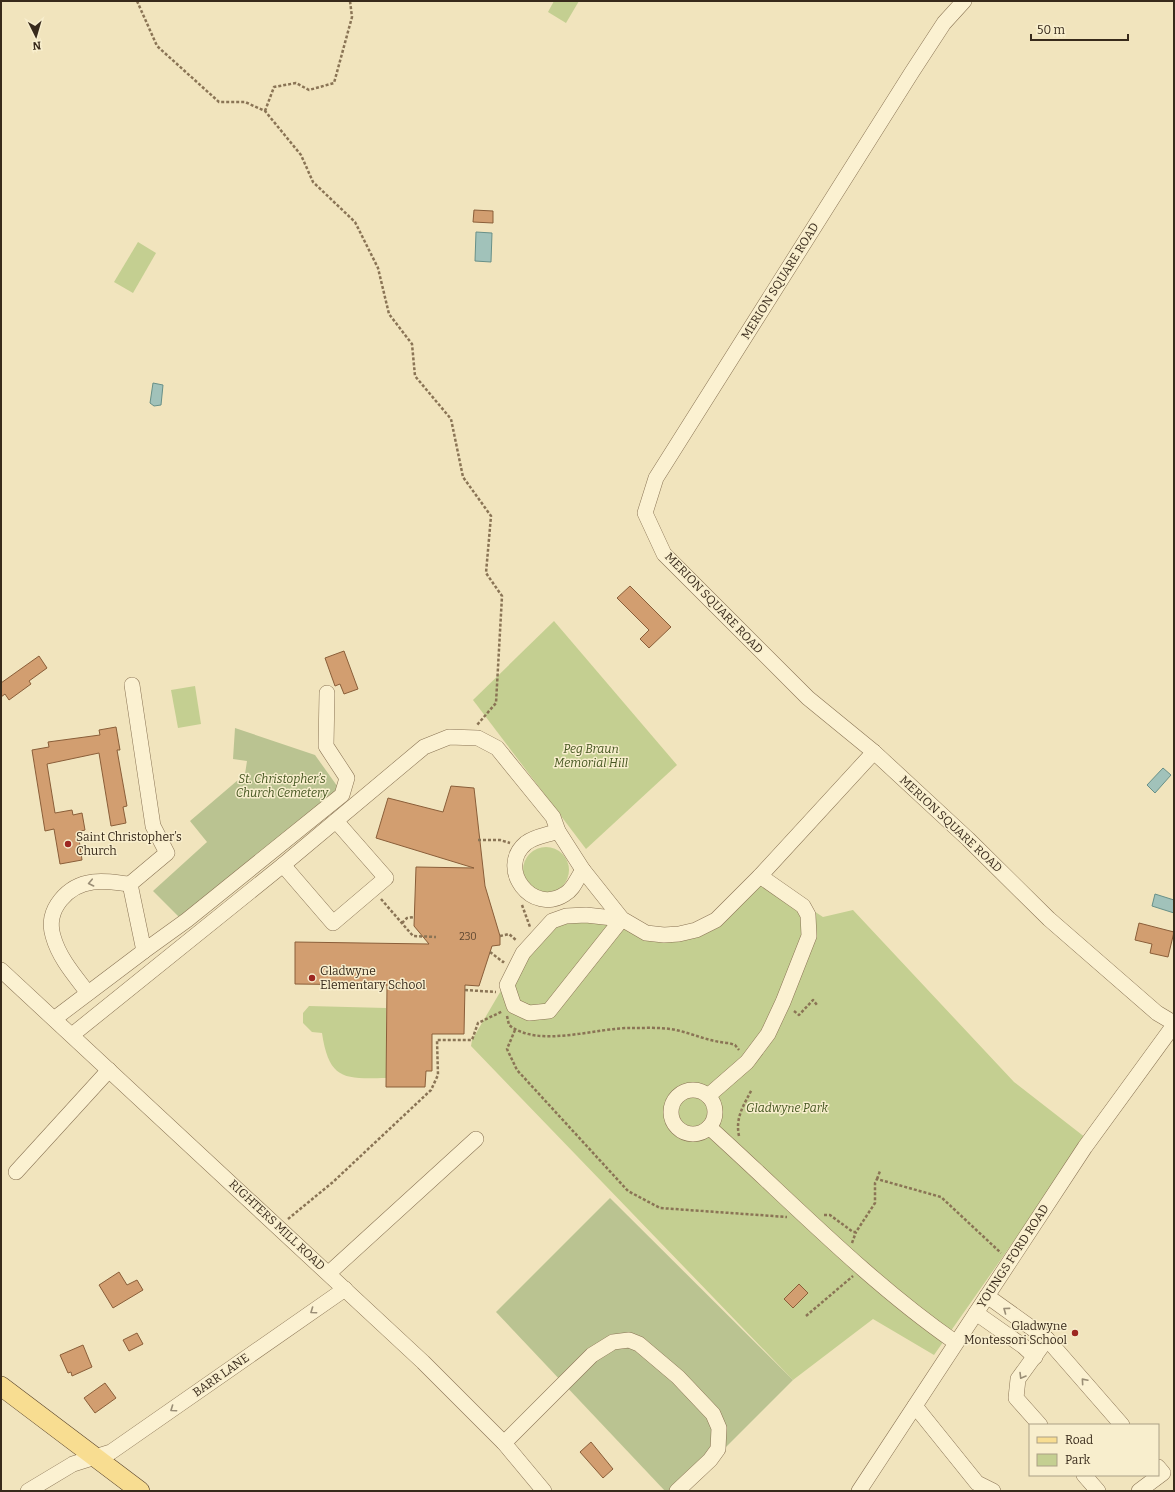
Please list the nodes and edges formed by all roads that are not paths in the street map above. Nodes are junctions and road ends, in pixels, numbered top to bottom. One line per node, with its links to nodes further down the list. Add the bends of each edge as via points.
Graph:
1 (964, 1): 4 (street, MERION SQUARE ROAD, via 944,24 912,72 656,478 645,512 664,554 808,698)
2 (132, 685): 10 (street, via 153,826 167,853)
3 (327, 693): 12 (street, via 326,746 347,778 342,795)
4 (874, 752): 9 (street); 16 (street, MERION SQUARE ROAD, via 1048,918 1157,1013)
5 (336, 821): 6 (street, via 424,747 449,737 466,737 478,738 498,748 553,817); 7 (street); 7 (street, via 386,878 333,923)
6 (558, 831): 8 (street); 8 (street, via 536,837 519,851 515,861 518,883 534,897 556,899 566,894)
7 (283, 865): 17 (street)
8 (583, 870): 11 (street)
9 (760, 876): 11 (street, via 716,920 696,930 664,935 646,933); 19 (street, via 803,906 808,915 809,936 775,1020 764,1040 747,1062)
10 (130, 884): 12 (street); 14 (street, one-way to 14, via 103,881 88,883 64,896 52,914 52,932 59,951)
11 (622, 919): 11 (street, via 549,1011 529,1014 506,1008 507,984 523,953 552,921 566,916 586,915)
12 (144, 952): 14 (street)
13 (1, 970): 15 (street, RIGHTERS MILL ROAD)
14 (88, 994): 15 (street)
15 (54, 1019): 17 (street, RIGHTERS MILL ROAD)
16 (1174, 1024): 25 (street, YOUNGS FORD ROAD, via 1086,1147)
17 (72, 1035): 18 (street, RIGHTERS MILL ROAD)
18 (109, 1070): 22 (street); 23 (street, RIGHTERS MILL ROAD)
19 (708, 1096): 20 (street, via 715,1108); 20 (street, via 697,1091 685,1092 676,1100 672,1111 674,1122 682,1131 700,1133)
20 (710, 1127): 28 (street, via 862,1268 920,1317)
21 (476, 1139): 23 (street)
22 (16, 1172)
23 (329, 1273): 24 (street, RIGHTERS MILL ROAD)
24 (345, 1289): 34 (street, RIGHTERS MILL ROAD); 35 (street, BARR LANE, one-way to 35, via 111,1452)
25 (987, 1296): 26 (street, YOUNGS FORD ROAD); 27 (street, one-way to 25)
26 (976, 1314): 28 (street, YOUNGS FORD ROAD); 29 (street)
27 (1047, 1339): 29 (street); 33 (street, one-way to 27)
28 (955, 1342): 31 (street, YOUNGS FORD ROAD)
29 (1035, 1357): 32 (street, one-way to 32, via 1018,1379 1016,1398)
30 (1, 1386): 35 (main road)
31 (915, 1406): 42 (street, YOUNGS FORD ROAD); 43 (street, via 977,1483)
32 (1039, 1424)
33 (1121, 1424)
34 (504, 1443): 40 (street, RIGHTERS MILL ROAD); 41 (street, via 592,1355 613,1342 629,1340 644,1348 678,1377 713,1414 719,1428 718,1448 710,1460)
35 (95, 1457): 38 (street, BARR LANE, via 73,1464); 39 (main road)
36 (1085, 1476): 44 (street)
37 (1157, 1476): 45 (street)
38 (28, 1491)
39 (140, 1491)
40 (544, 1491)
41 (678, 1491)
42 (858, 1491)
43 (993, 1491)
44 (1098, 1491)
45 (1139, 1491)

